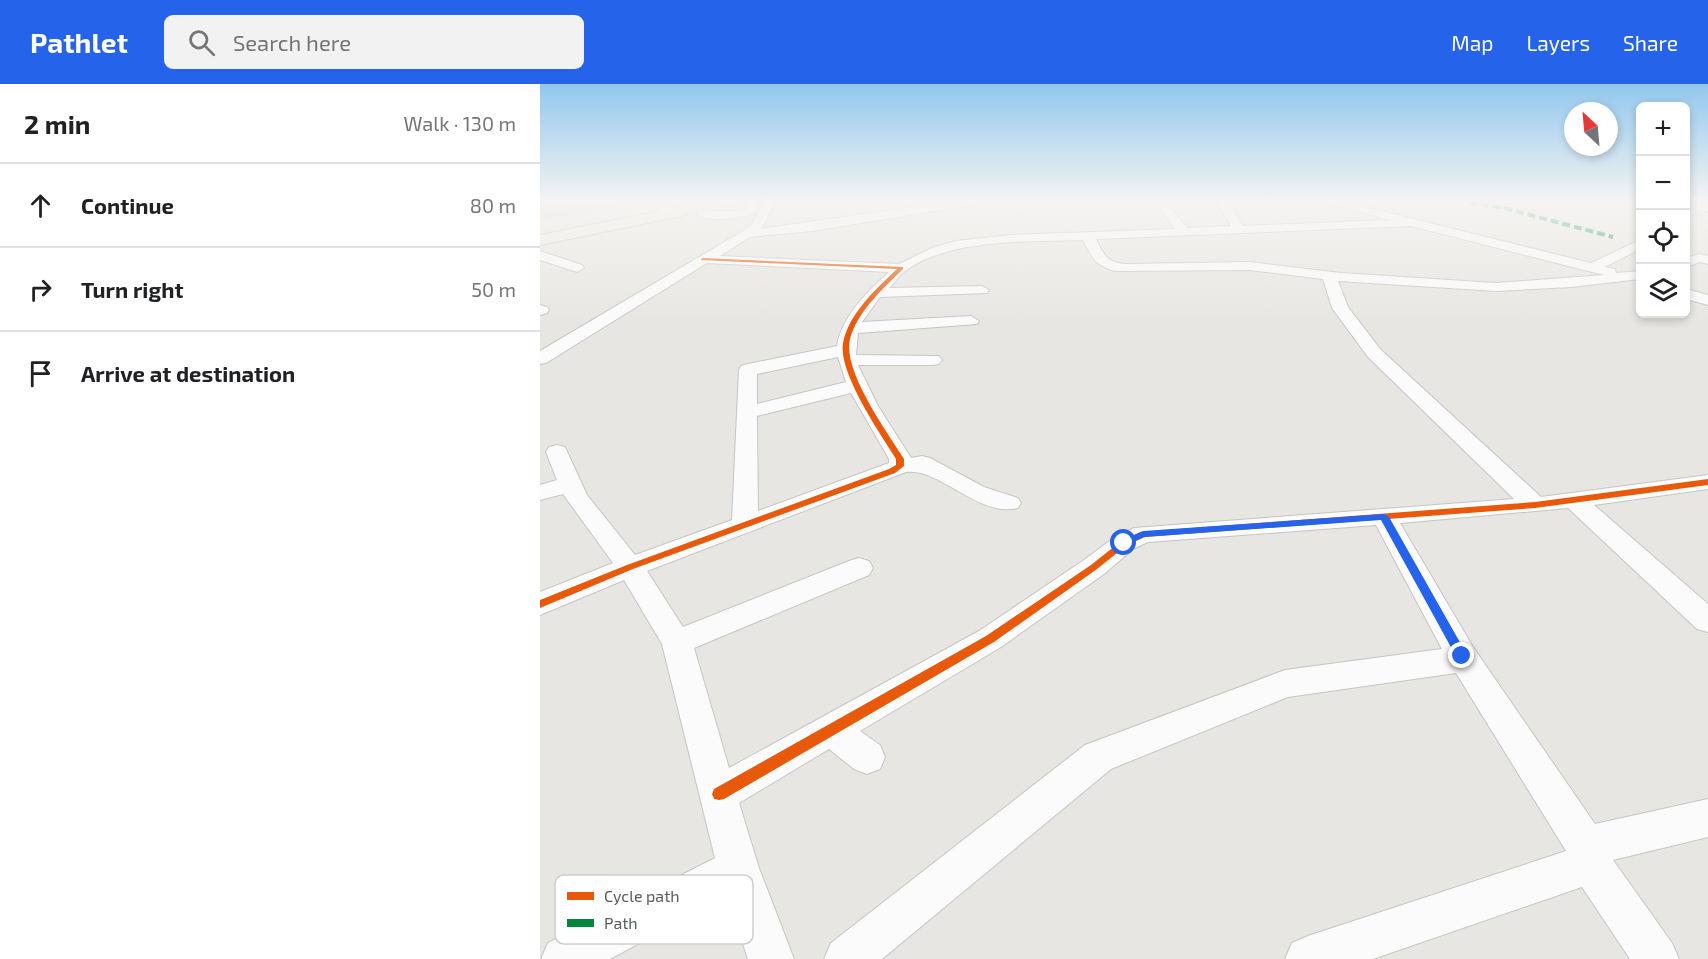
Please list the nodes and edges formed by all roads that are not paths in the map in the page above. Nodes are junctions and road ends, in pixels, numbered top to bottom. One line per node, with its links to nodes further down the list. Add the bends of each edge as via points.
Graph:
1 (735, 241): 7 (street)
2 (994, 241): 9 (street, via 956,245)
3 (1090, 241): 11 (street, via 1100,262 1108,267 1251,266)
4 (1487, 241): 10 (street)
5 (1636, 246): 10 (street)
6 (540, 255): 8 (street)
7 (703, 259): 9 (street); 23 (street)
8 (577, 268)
9 (901, 268): 17 (street)
10 (1592, 268): 12 (street)
11 (1329, 275): 13 (street, via 1496,287); 34 (street, via 1340,308 1374,353)
12 (1636, 277)
13 (1636, 277)
14 (982, 290): 17 (street)
15 (1690, 295): 16 (street)
16 (1708, 300)
17 (880, 301): 21 (street, via 862,310)
18 (943, 307): 19 (street)
19 (920, 308)
20 (971, 321): 21 (street)
21 (851, 328): 22 (street)
22 (847, 355): 24 (street); 25 (street); 26 (street, via 747,370)
23 (540, 359)
24 (933, 360)
25 (858, 385): 26 (street); 28 (street)
26 (748, 412): 36 (street)
27 (557, 452): 30 (street)
28 (900, 465): 33 (street, via 922,463 975,492); 36 (street)
29 (1708, 482): 32 (street)
30 (569, 484): 31 (street); 37 (street)
31 (540, 493)
32 (1573, 499): 34 (street); 40 (street)
33 (1009, 503)
34 (1535, 505): 35 (street)
35 (1384, 517): 42 (street); 43 (street, via 1143,534 1124,543 990,639)
36 (744, 524): 37 (street)
37 (630, 567): 39 (street); 41 (street)
38 (859, 568): 41 (street)
39 (540, 604)
40 (1708, 621)
41 (677, 642): 45 (street)
42 (1465, 659): 47 (street); 55 (street, via 1285,684 1098,757)
43 (830, 729): 44 (street); 45 (street)
44 (867, 757)
45 (719, 794): 48 (street)
46 (1708, 818): 47 (street)
47 (1588, 854): 56 (street); 57 (street)
48 (738, 868): 49 (street); 50 (street)
49 (725, 875)
50 (741, 875)
51 (753, 909): 54 (street)
52 (593, 944): 53 (street)
53 (564, 959)
54 (771, 959)
55 (847, 959)
56 (1308, 959)
57 (1656, 959)

